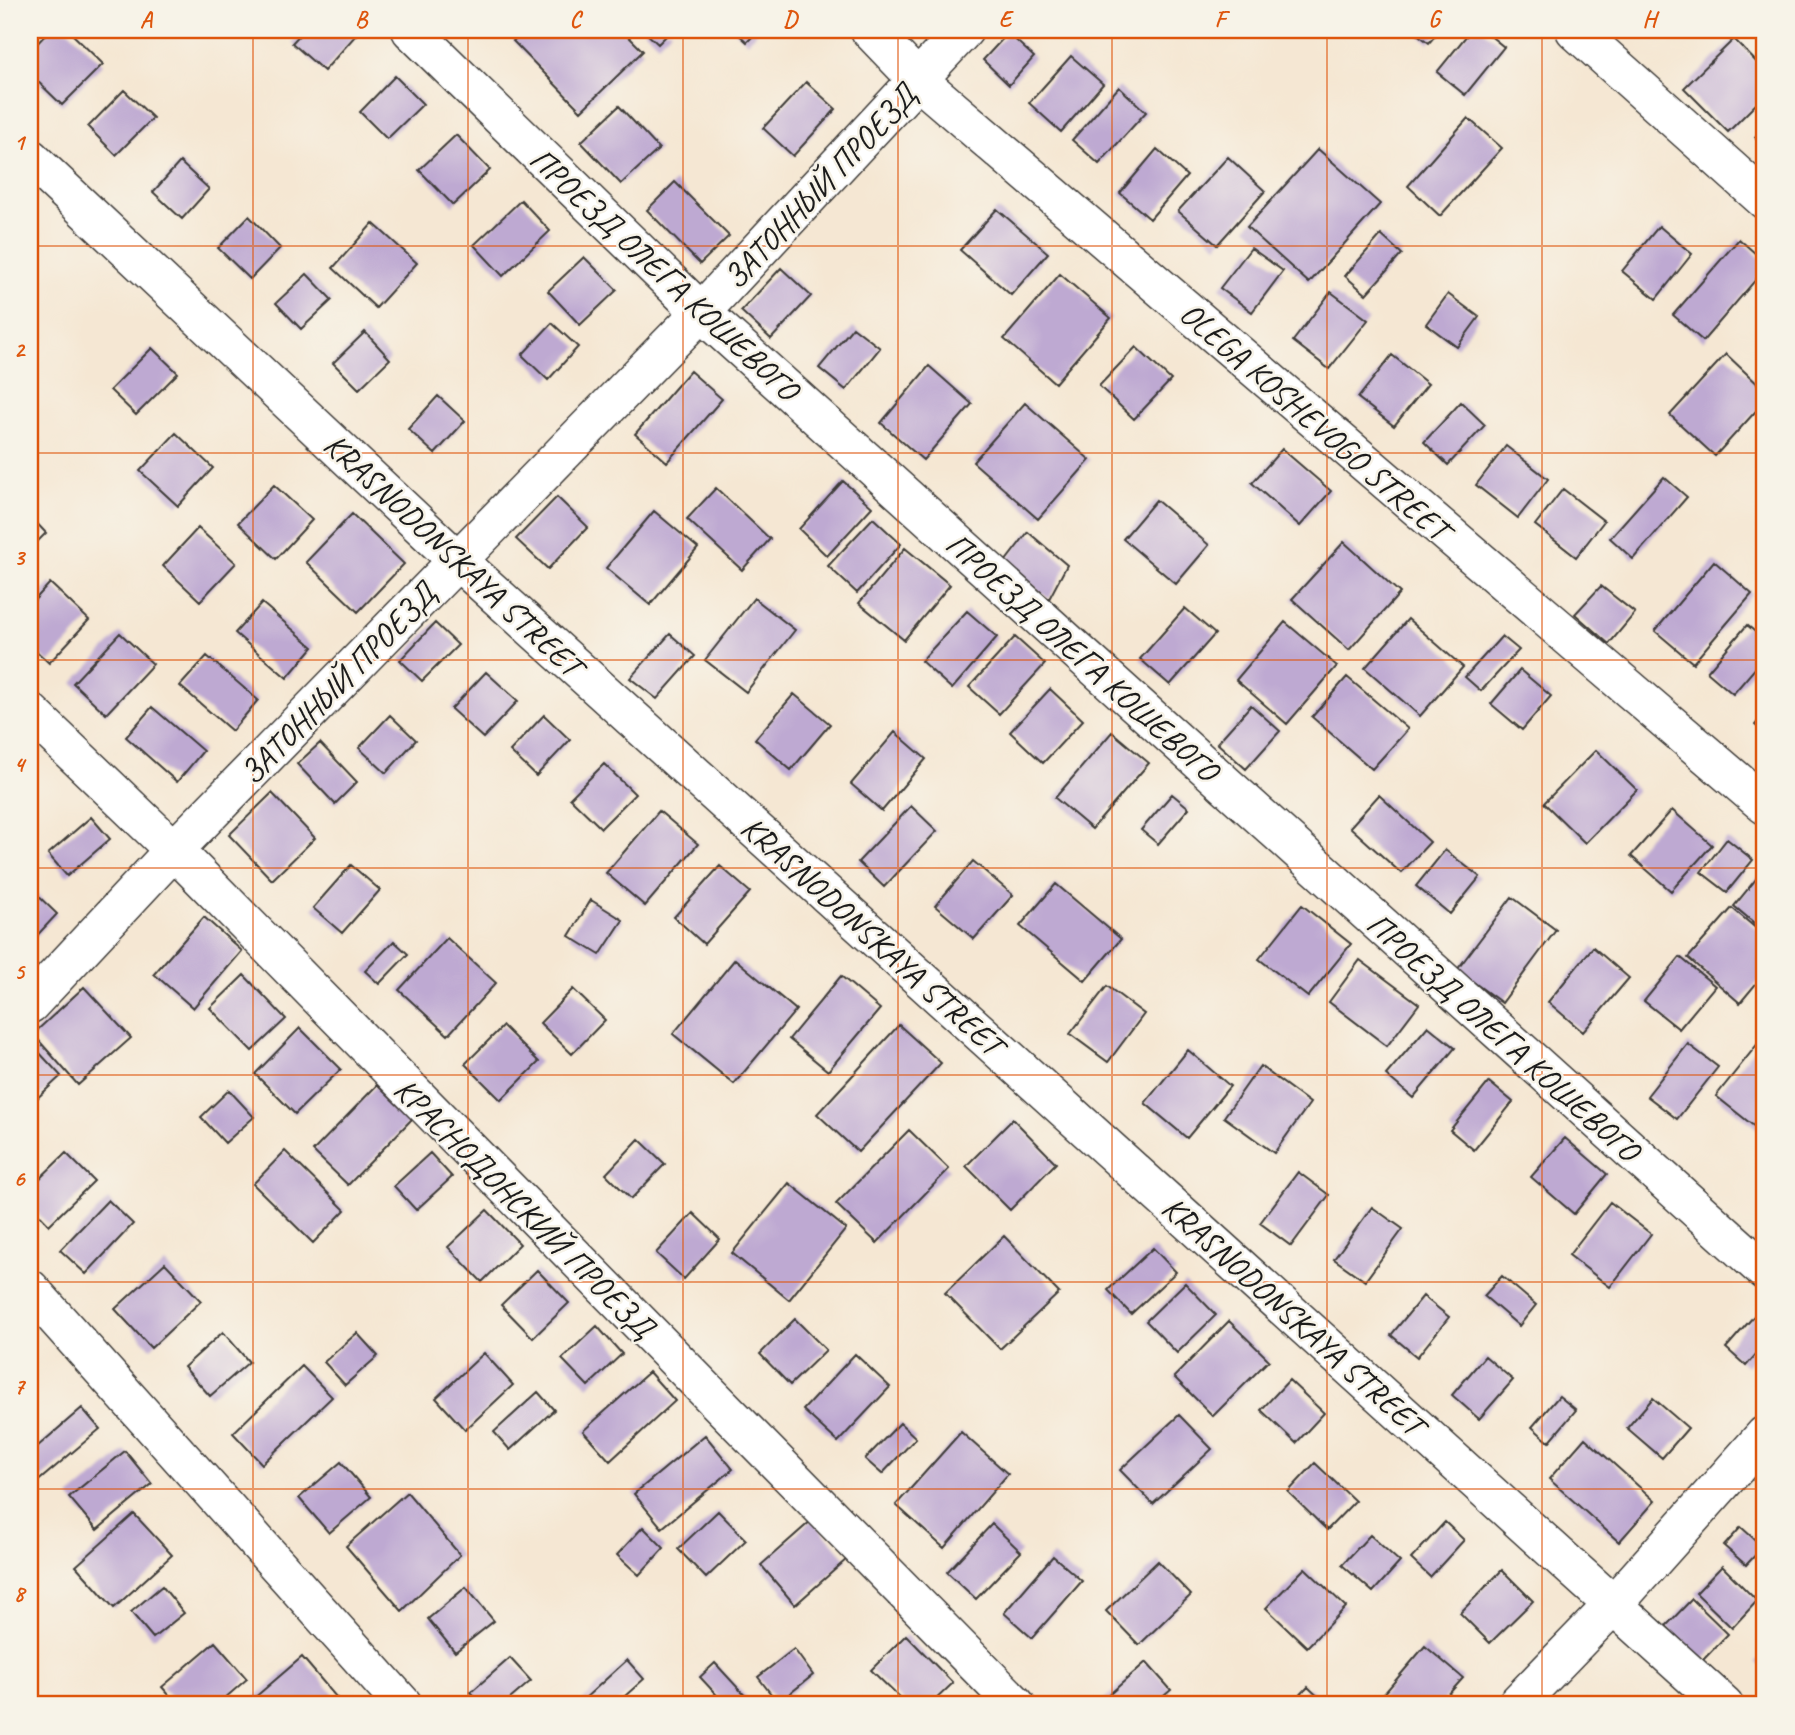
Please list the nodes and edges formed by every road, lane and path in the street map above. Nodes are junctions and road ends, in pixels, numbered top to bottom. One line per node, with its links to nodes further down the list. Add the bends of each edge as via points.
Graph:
1 (411, 30): 8 (street, ПРОЕЗД ОЛЕГА КОШЕВОГО)
2 (870, 30): 5 (street, OLEGA KOSHEVOGO STREET)
3 (964, 30): 5 (street, ЗАТОННЫЙ ПРОЕЗД)
4 (1576, 30): 7 (street)
5 (918, 80): 8 (street, ЗАТОННЫЙ ПРОЕЗД); 11 (street, OLEGA KOSHEVOGO STREET)
6 (30, 158): 9 (street, KRASNODONSKAYA STREET)
7 (1765, 200)
8 (701, 312): 9 (street, ЗАТОННЫЙ ПРОЕЗД); 14 (street, ПРОЕЗД ОЛЕГА КОШЕВОГО)
9 (457, 559): 12 (street, ЗАТОННЫЙ ПРОЕЗД); 17 (street, KRASNODONSKAYA STREET)
10 (30, 712): 12 (street, КРАСНОДОНСКИЙ ПРОЕЗД)
11 (1765, 805)
12 (174, 850): 13 (street, ЗАТОННЫЙ ПРОЕЗД); 19 (street, КРАСНОДОНСКИЙ ПРОЕЗД)
13 (30, 1004)
14 (1765, 1271)
15 (30, 1289): 18 (street)
16 (1765, 1435): 17 (street)
17 (1614, 1604): 20 (street); 21 (street, KRASNODONSKAYA STREET)
18 (403, 1705)
19 (1016, 1705)
20 (1516, 1705)
21 (1724, 1705)

